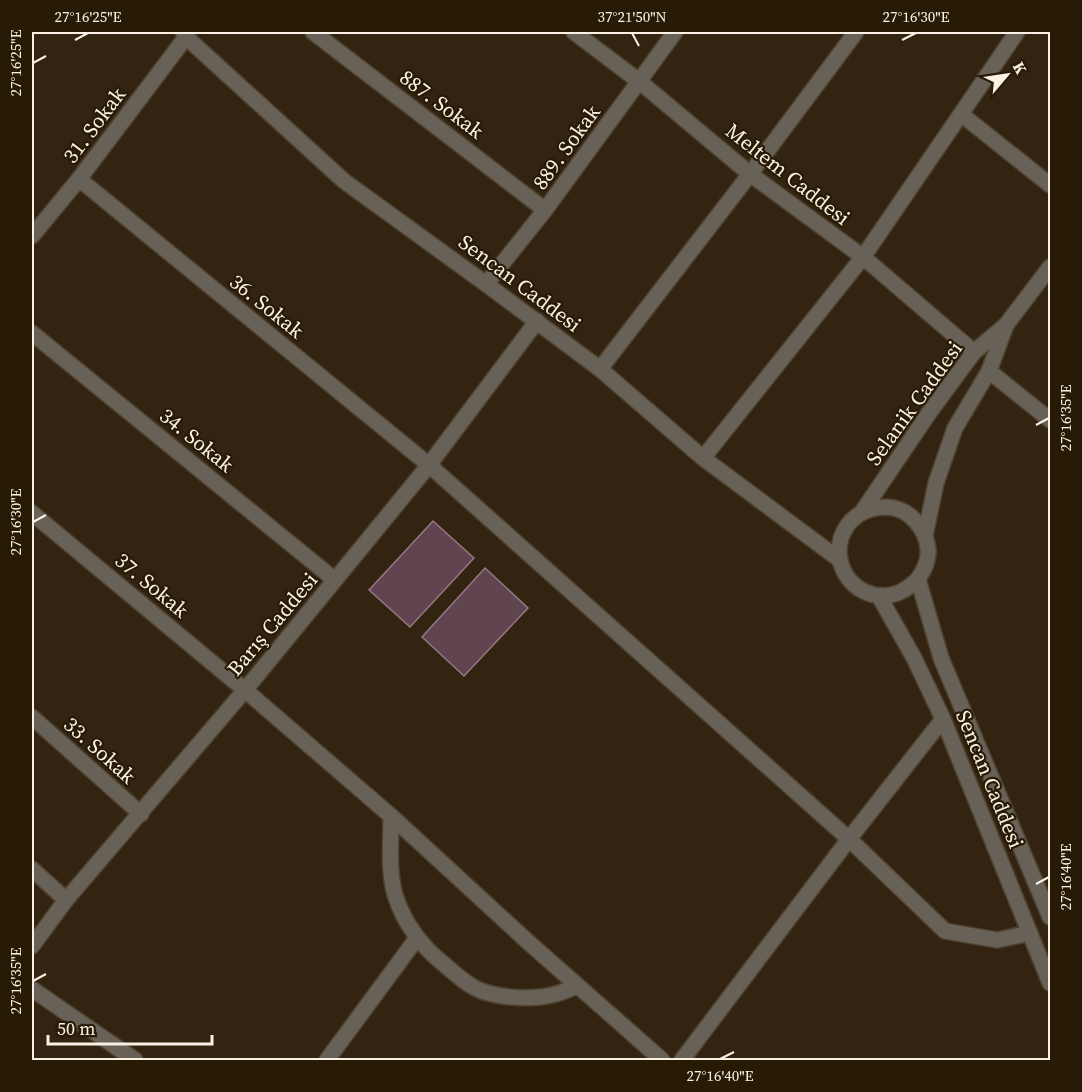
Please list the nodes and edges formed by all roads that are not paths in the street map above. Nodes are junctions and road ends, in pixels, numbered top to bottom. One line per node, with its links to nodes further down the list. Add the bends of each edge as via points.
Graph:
1 (313, 32): 12 (street, 887. Sokak)
2 (574, 32): 7 (street, Meltem Caddesi)
3 (675, 32): 7 (street, 889. Sokak)
4 (856, 32): 9 (street)
5 (1017, 32): 8 (street)
6 (184, 34): 10 (street, 31. Sokak); 16 (street, Sencan Caddesi, via 344,181)
7 (640, 82): 9 (street, Meltem Caddesi); 12 (street, 889. Sokak)
8 (961, 114): 11 (street); 14 (street)
9 (750, 174): 14 (street, Meltem Caddesi); 21 (street)
10 (79, 179): 13 (street, 31. Sokak); 25 (street, 36. Sokak)
11 (1050, 185)
12 (545, 210): 16 (street, 889. Sokak)
13 (32, 236)
14 (863, 257): 20 (street, Meltem Caddesi); 24 (street)
15 (1050, 267): 18 (street, Selanik Caddesi)
16 (486, 284): 17 (street, Sencan Caddesi)
17 (537, 321): 21 (street, Sencan Caddesi); 25 (street, Barış Caddesi)
18 (1006, 325): 20 (street, Selanik Caddesi); 22 (street)
19 (32, 333): 31 (street, 34. Sokak)
20 (974, 352): 26 (street, Selanik Caddesi)
21 (600, 369): 24 (street, Sencan Caddesi)
22 (988, 370): 23 (street); 28 (street, via 955,428 936,483)
23 (1050, 420)
24 (704, 458): 29 (street, Sencan Caddesi)
25 (429, 465): 31 (street, Barış Caddesi); 38 (street, 36. Sokak)
26 (862, 512): 28 (street, via 891,507 917,522); 29 (street, via 843,532)
27 (32, 513): 33 (street, 37. Sokak)
28 (925, 536): 30 (street, via 926,566)
29 (840, 560): 32 (street, via 853,584)
30 (918, 579): 32 (street, via 907,590); 41 (street, via 941,657)
31 (335, 580): 33 (street, Barış Caddesi)
32 (879, 596): 35 (street, Sencan Caddesi)
33 (245, 690): 36 (street, Barış Caddesi); 37 (street, 37. Sokak)
34 (32, 717): 36 (street, 33. Sokak)
35 (943, 719): 38 (street); 42 (street, Sencan Caddesi)
36 (141, 814): 40 (street, Barış Caddesi)
37 (391, 816): 43 (street, via 391,877 401,911); 46 (street, 37. Sokak)
38 (849, 839): 42 (street, 36. Sokak, via 945,931 997,940); 51 (street)
39 (32, 869): 40 (street)
40 (66, 900): 44 (street, Barış Caddesi)
41 (1050, 916)
42 (1030, 933): 45 (street, Sencan Caddesi)
43 (417, 938): 46 (street, via 475,988 493,994 532,997); 49 (street)
44 (32, 946)
45 (1050, 983)
46 (578, 986): 50 (street, 37. Sokak)
47 (32, 989): 48 (street)
48 (135, 1060)
49 (327, 1060)
50 (662, 1060)
51 (682, 1060)

